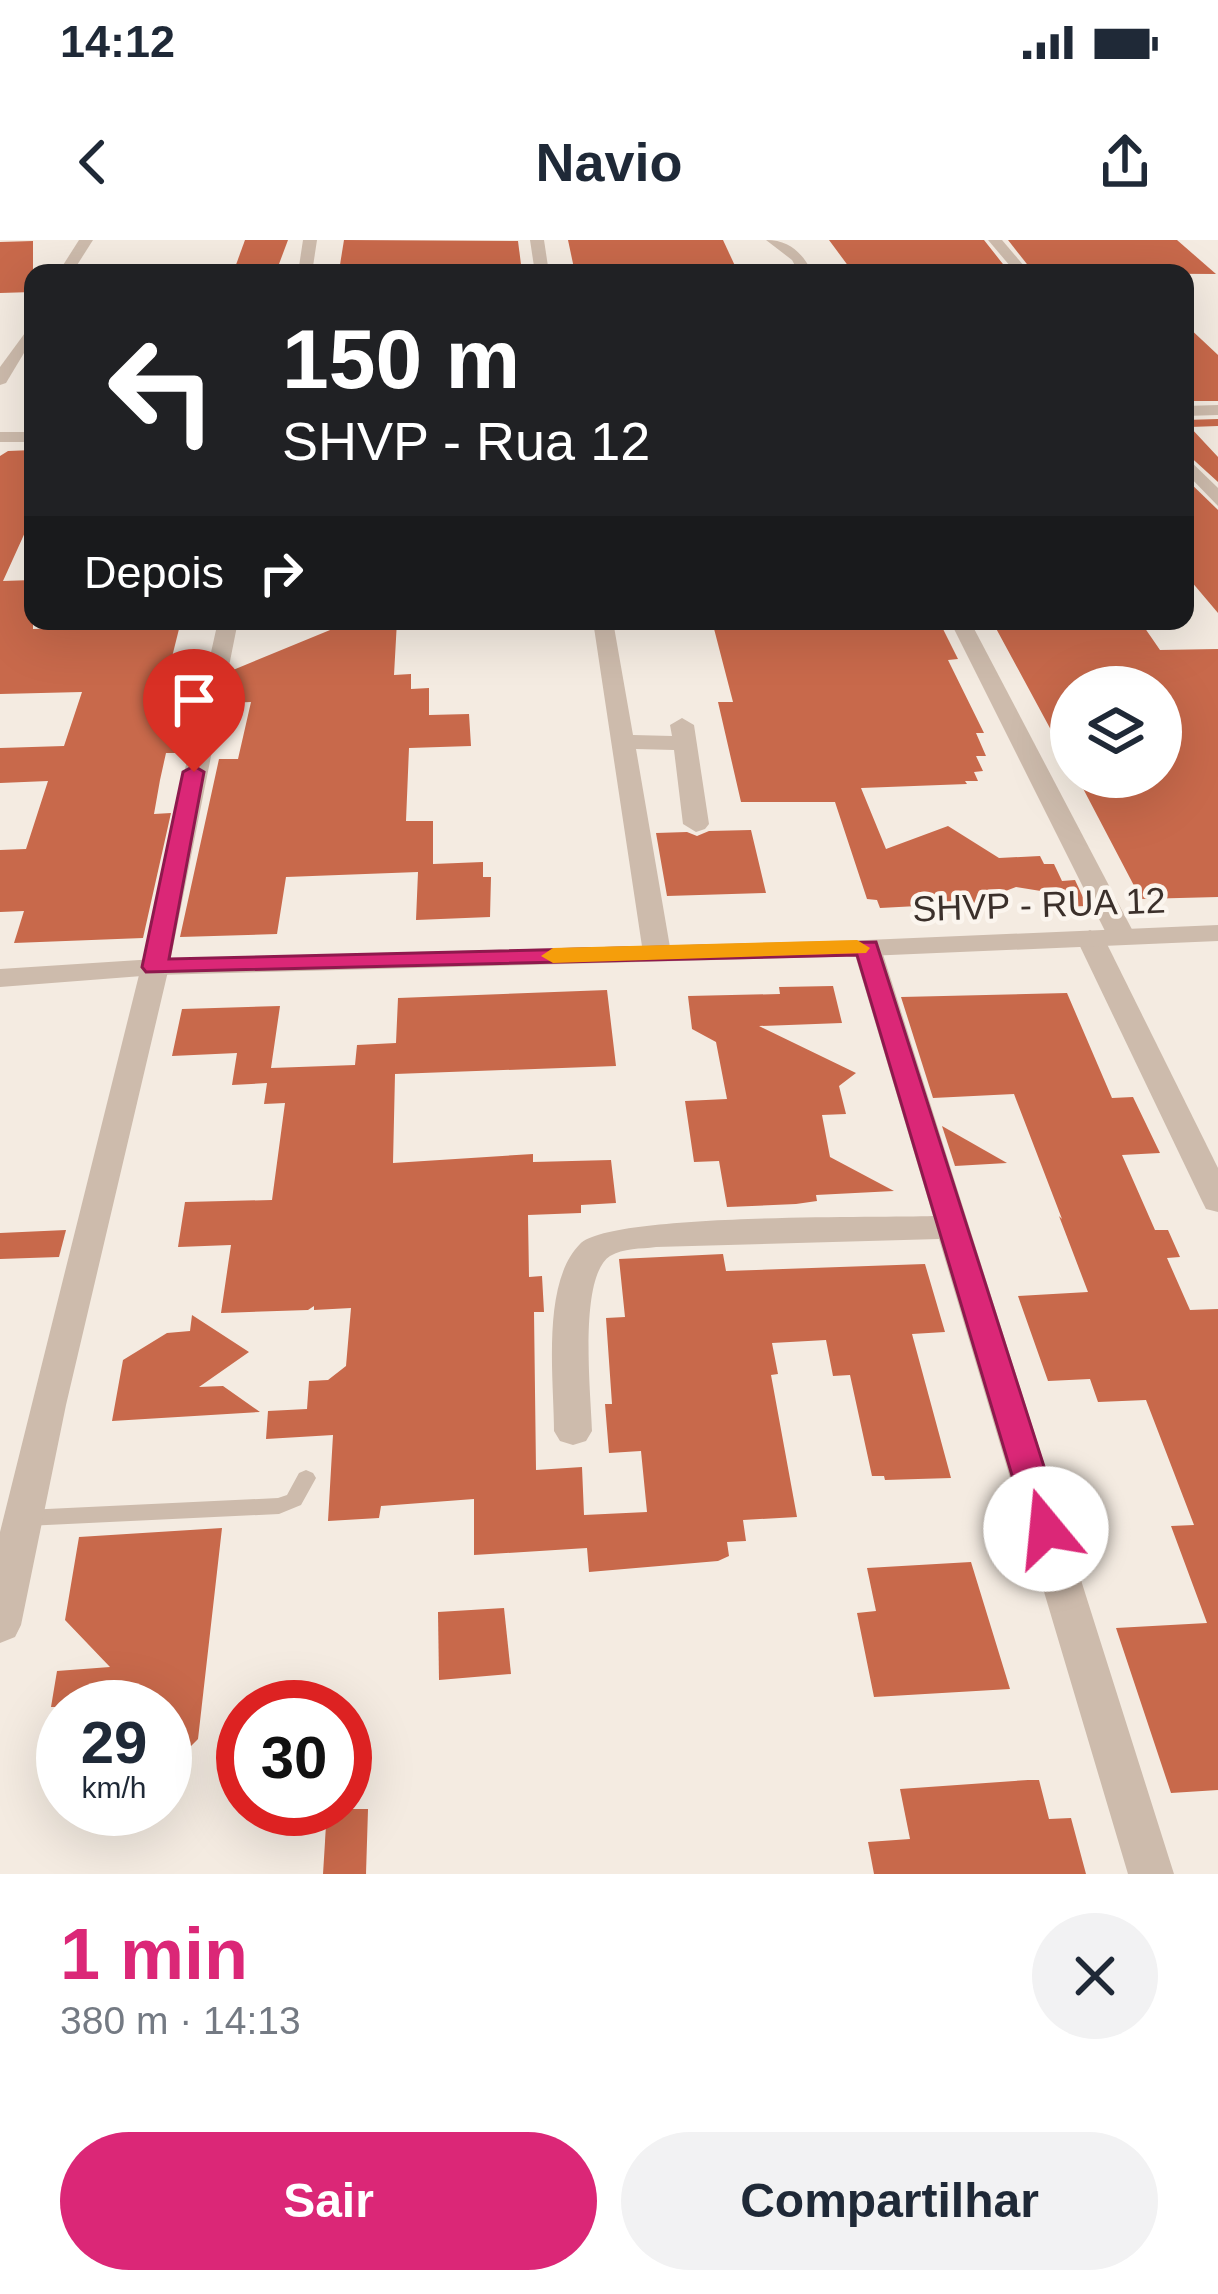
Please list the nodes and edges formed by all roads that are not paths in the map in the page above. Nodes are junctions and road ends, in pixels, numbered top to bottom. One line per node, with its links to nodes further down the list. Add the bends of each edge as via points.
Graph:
1 (773, 240): 3 (street)
2 (995, 240): 4 (street)
3 (800, 264)
4 (1015, 264)
5 (24, 341): 6 (street)
6 (0, 380)
7 (1194, 472): 8 (street)
8 (1218, 500)
9 (226, 630): 19 (street)
10 (605, 630): 12 (street)
11 (965, 630): 15 (street)
12 (624, 742): 13 (street, via 683,734); 18 (street)
13 (696, 824)
14 (1218, 932): 15 (street, SHVP - RUA 12)
15 (1122, 937): 16 (street, SHVP - RUA 12)
16 (1090, 938): 17 (street, SHVP - RUA 12); 21 (street)
17 (867, 947): 18 (street, SHVP - RUA 12); 22 (street)
18 (656, 953): 19 (street, SHVP - RUA 12)
19 (155, 967): 20 (street, SHVP - RUA 12); 25 (street)
20 (0, 978)
21 (1218, 1201)
22 (954, 1227): 23 (street, via 656,1236 594,1250 574,1288); 27 (street)
23 (573, 1431)
24 (307, 1478): 25 (lane, via 294,1500 279,1506)
25 (23, 1518): 26 (street)
26 (0, 1625)
27 (1151, 1874)

